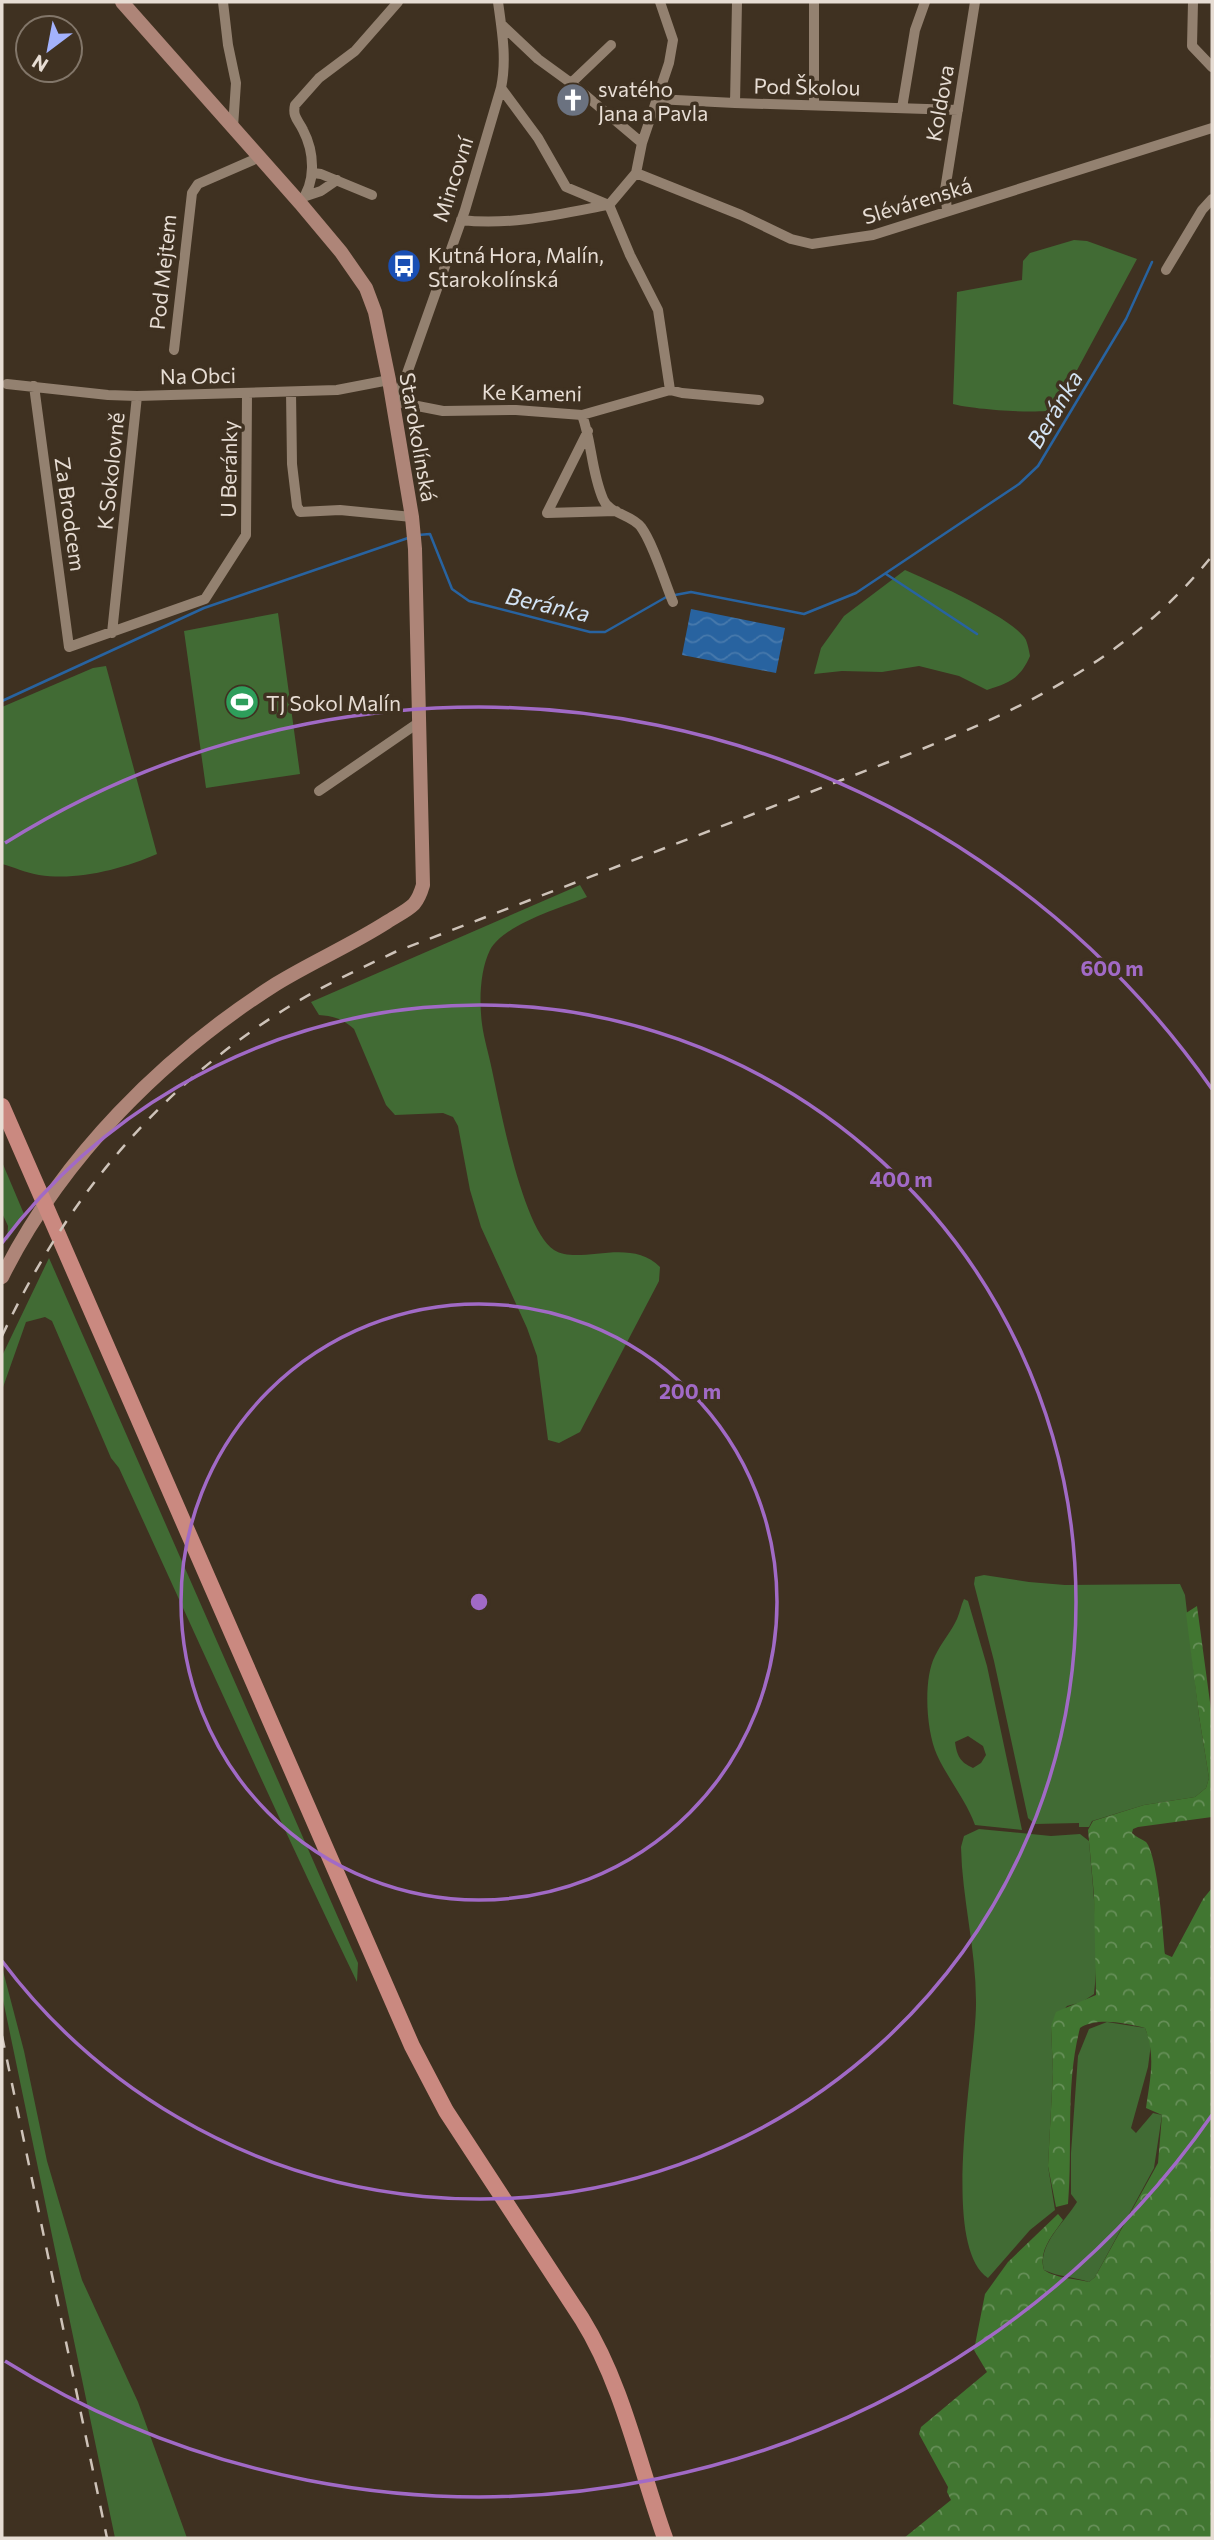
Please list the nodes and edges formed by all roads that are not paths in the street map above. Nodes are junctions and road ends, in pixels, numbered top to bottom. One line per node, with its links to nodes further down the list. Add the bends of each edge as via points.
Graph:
1 (122, 2): 21 (street, Starokolínská)
2 (223, 2): 21 (street, via 236,83)
3 (398, 2): 25 (street, via 355,51 319,78 295,105 295,119 308,142)
4 (498, 2): 11 (street, Mincovní)
5 (660, 2): 16 (street, via 673,40)
6 (737, 2): 17 (street)
7 (814, 2): 18 (street)
8 (925, 2): 19 (street, via 915,30)
9 (975, 2): 20 (street, Koldova)
10 (1193, 2): 13 (street, via 1192,46)
11 (501, 24): 14 (street); 15 (street, Mincovní, via 504,74)
12 (611, 45): 14 (street)
13 (1212, 67)
14 (571, 83): 23 (street)
15 (500, 88): 31 (street, via 538,138 566,187); 33 (street, Mincovní)
16 (656, 99): 17 (street, Pod Školou); 23 (street)
17 (735, 103): 18 (street, Pod Školou)
18 (814, 105): 19 (street, Pod Školou)
19 (902, 108): 20 (street, Pod Školou)
20 (958, 110): 32 (street, Koldova, via 945,190)
21 (233, 127): 24 (street, Starokolínská)
22 (1212, 128): 32 (street, Slévárenská)
23 (642, 143): 26 (street)
24 (260, 157): 29 (street, Starokolínská); 35 (street, Pod Mejtem, via 198,184 191,193)
25 (313, 173): 27 (street); 29 (street)
26 (636, 173): 31 (street); 32 (street, Slévárenská, via 800,242 873,235)
27 (337, 180): 28 (street); 29 (street)
28 (373, 195)
29 (303, 199): 36 (street, Starokolínská, via 372,299)
30 (1212, 199): 34 (street)
31 (609, 205): 33 (street, via 519,220); 39 (street, via 658,310)
32 (947, 210)
33 (461, 220): 44 (street, Mincovní, via 405,379)
34 (1166, 270)
35 (174, 350)
36 (389, 380): 40 (street, Na Obci, via 337,390); 44 (street, Starokolínská)
37 (7, 384): 38 (street, Na Obci)
38 (34, 386): 42 (street, Na Obci); 51 (street, Za Brodcem)
39 (670, 390): 43 (street, Ke Kameni); 45 (street, Ke Kameni)
40 (291, 392): 41 (street, Na Obci); 48 (street, via 292,464 300,512 340,510)
41 (247, 394): 42 (street, Na Obci); 50 (street, U Beránky, via 246,535 205,598)
42 (137, 396): 50 (street, K Sokolovně)
43 (759, 400)
44 (392, 401): 45 (street, Ke Kameni, via 443,411); 48 (street, Starokolínská)
45 (582, 415): 46 (street)
46 (588, 431): 47 (street, via 591,461 603,498); 47 (street, via 547,513)
47 (615, 511): 49 (street, via 641,527)
48 (413, 530): 52 (street, Starokolínská)
49 (673, 602)
50 (113, 633): 51 (street, U Beránky)
51 (69, 647)
52 (418, 723): 53 (street); 55 (street, Starokolínská, via 420,896 359,940 274,985 156,1077 116,1115 69,1171)
53 (319, 791)
54 (2, 1106): 56 (main road, via 412,2046 446,2111 595,2340)
55 (2, 1277)
56 (665, 2538)

